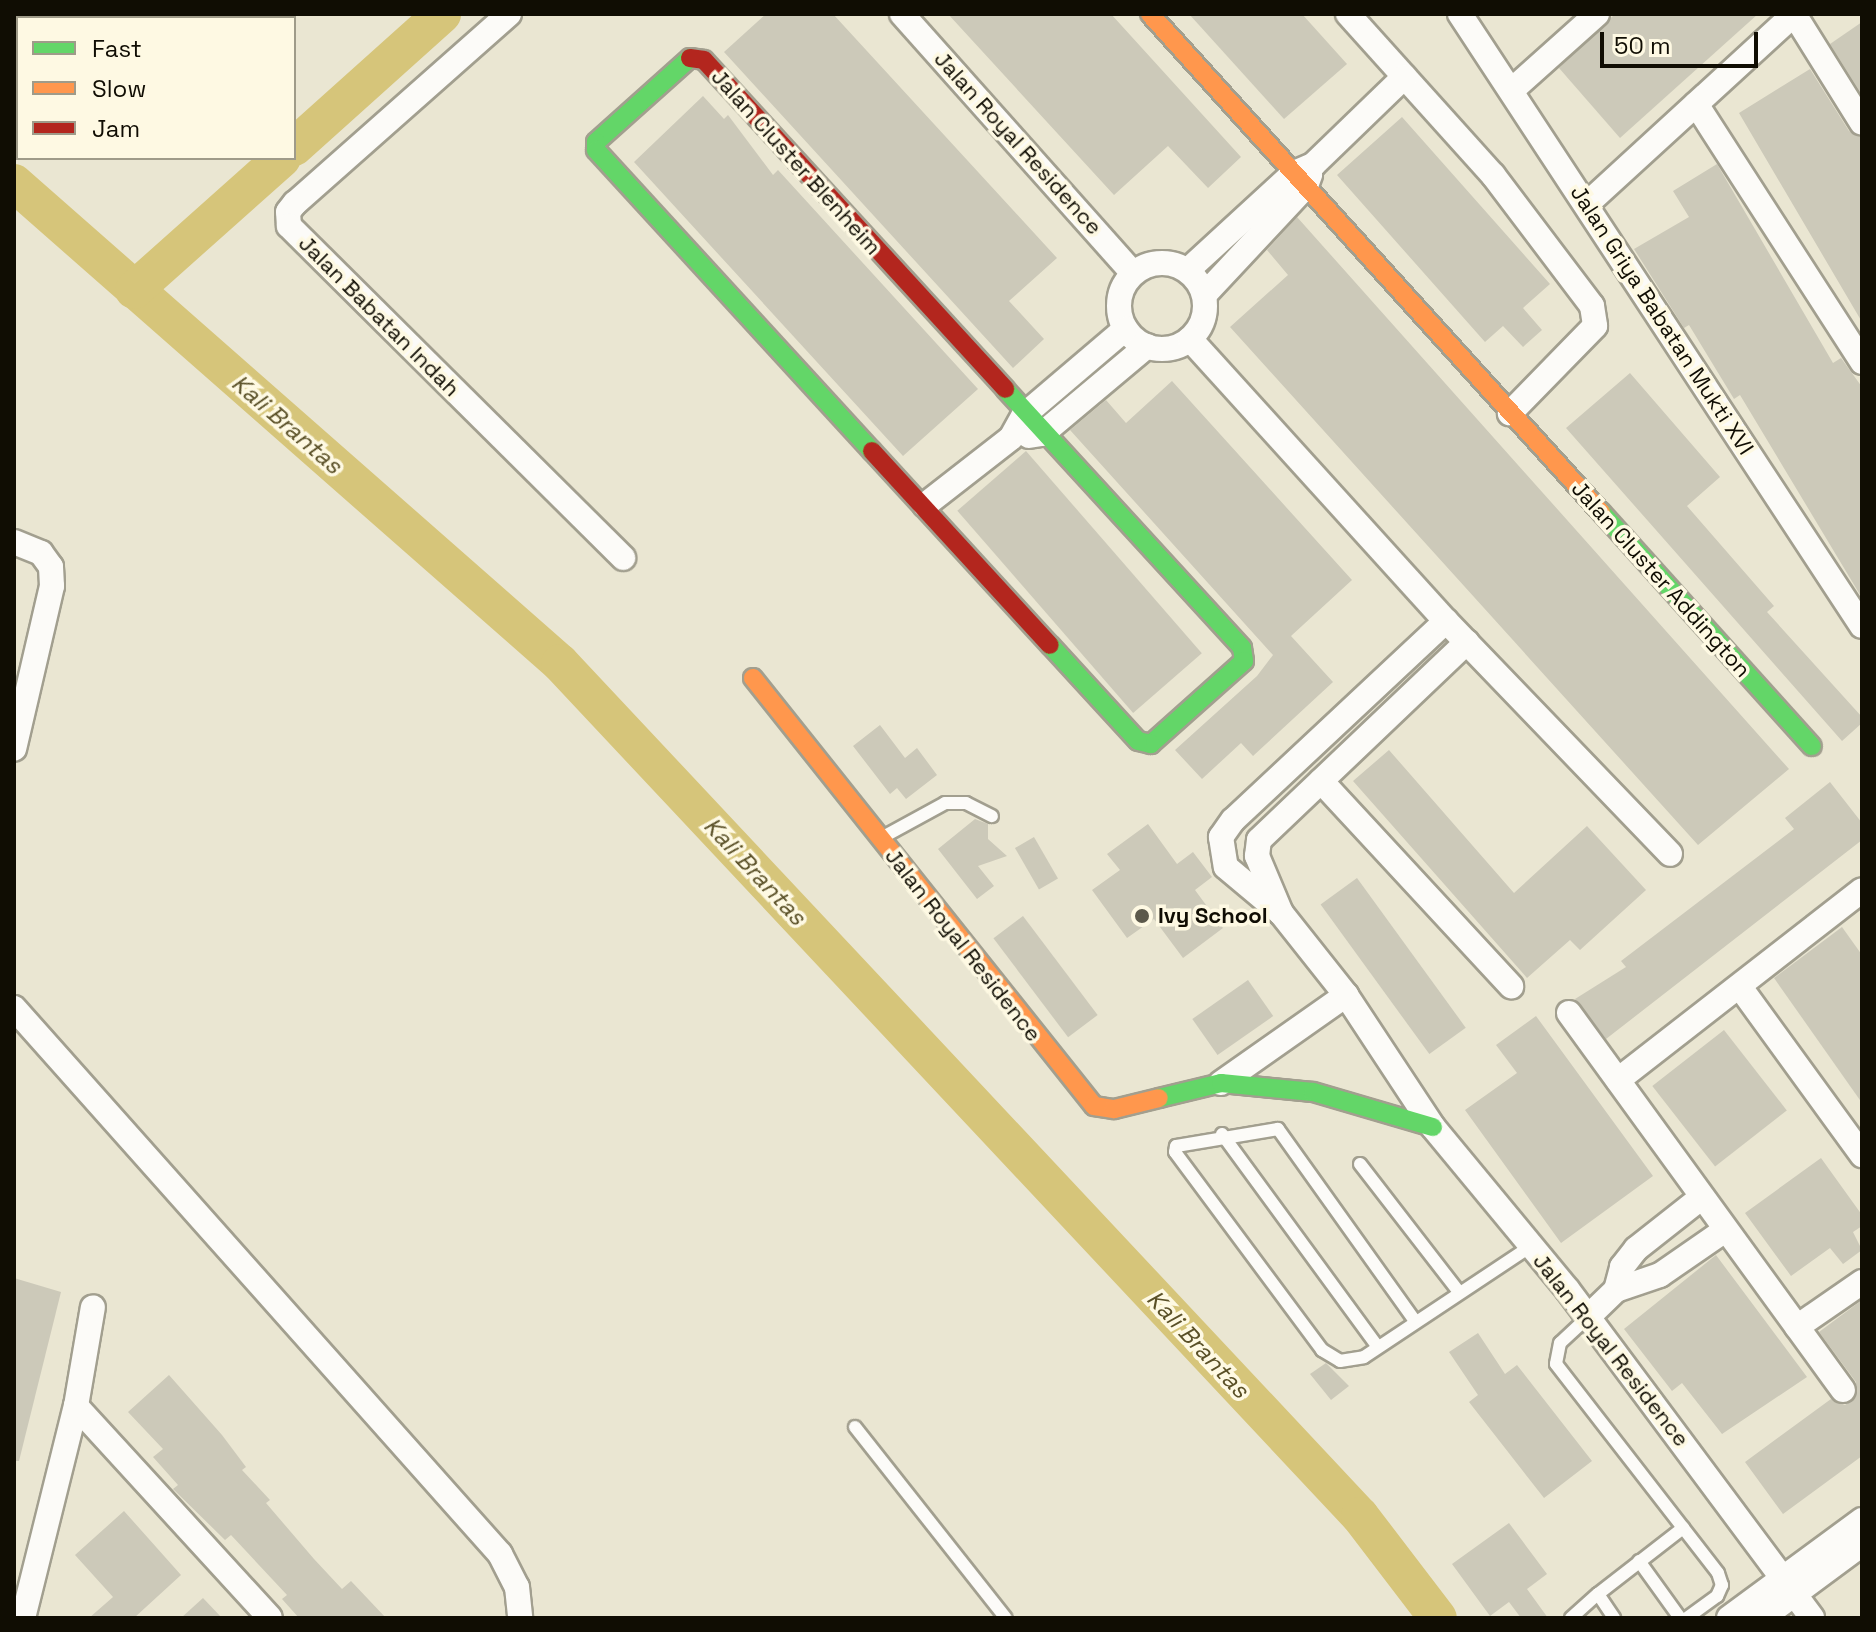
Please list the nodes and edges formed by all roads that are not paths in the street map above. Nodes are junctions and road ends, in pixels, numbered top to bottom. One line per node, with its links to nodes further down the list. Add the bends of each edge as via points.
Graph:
1 (509, 14): 27 (street, Jalan Babatan Indah, via 295,203 288,212 289,226)
2 (902, 14): 15 (street, Jalan Royal Residence)
3 (1150, 14): 12 (street, Jalan Cluster Addington)
4 (1348, 14): 8 (street)
5 (1460, 14): 9 (street, Jalan Griya Babatan Mukti XVI)
6 (1597, 14): 9 (street)
7 (1794, 14): 10 (street); 11 (street)
8 (1404, 77): 12 (street); 21 (street, via 1493,175 1596,317 1595,326)
9 (1512, 90): 13 (street, Jalan Griya Babatan Mukti XVI)
10 (1696, 104): 13 (street); 20 (street)
11 (1862, 123)
12 (1304, 174): 14 (street); 16 (street); 21 (street, Jalan Cluster Addington)
13 (1587, 204): 29 (street, Jalan Griya Babatan Mukti XVI)
14 (1188, 270): 15 (street, via 1151,263); 16 (street)
15 (1133, 273): 17 (street, via 1121,290 1118,310)
16 (1206, 293): 18 (street, via 1204,320)
17 (1125, 329): 19 (street); 22 (street)
18 (1190, 339): 19 (street, via 1168,350); 28 (street)
19 (1147, 346): 23 (street)
20 (1862, 362)
21 (1510, 413): 32 (street, Jalan Cluster Addington)
22 (1024, 415): 23 (street, Jalan Cluster Blenheim); 24 (street); 25 (street, Jalan Cluster Blenheim, via 704,60 690,58 596,142 596,150)
23 (1042, 434): 24 (street); 25 (street, Jalan Cluster Blenheim, via 1245,655 1151,744 1138,741)
24 (1011, 438): 25 (street)
25 (925, 505)
26 (14, 542): 33 (street, via 41,553 51,567 52,586)
27 (623, 558)
28 (1446, 621): 30 (street); 39 (street, Jalan Royal Residence, via 1221,837 1226,867)
29 (1862, 626)
30 (1467, 642): 34 (street, Jalan Royal Residence); 37 (street)
31 (753, 678): 36 (street, Jalan Royal Residence)
32 (1812, 746)
33 (14, 749)
34 (1321, 781): 39 (street, Jalan Royal Residence, via 1266,831 1255,849); 40 (street)
35 (992, 816): 36 (lane, via 966,803 945,803)
36 (880, 839): 46 (street, Jalan Royal Residence, via 1088,1101 1114,1109)
37 (1670, 854)
38 (1860, 896): 41 (street)
39 (1284, 917): 42 (street, Jalan Royal Residence)
40 (1511, 986)
41 (1740, 987): 45 (street); 49 (street)
42 (1346, 995): 46 (street, Jalan Royal Residence); 47 (street, Jalan Royal Residence)
43 (14, 1008): 73 (street, via 500,1554 517,1587)
44 (1569, 1013): 45 (street)
45 (1618, 1080): 51 (street)
46 (1221, 1083): 47 (street, Jalan Royal Residence, via 1313,1092)
47 (1433, 1127): 53 (street, Jalan Royal Residence)
48 (1222, 1134): 59 (lane, via 1278,1129); 61 (lane); 61 (lane, via 1185,1141 1175,1152 1322,1350 1353,1362)
49 (1862, 1155)
50 (1360, 1164): 56 (lane)
51 (1702, 1197): 52 (street); 55 (street, via 1636,1249 1622,1267)
52 (1725, 1230): 55 (street, via 1660,1275); 60 (street)
53 (1531, 1246): 56 (lane); 58 (street, Jalan Royal Residence)
54 (1862, 1282): 60 (street)
55 (1616, 1290): 58 (street)
56 (1459, 1292): 59 (lane)
57 (93, 1307): 63 (street)
58 (1588, 1317): 66 (lane, via 1560,1343 1556,1364); 69 (street, Jalan Royal Residence)
59 (1415, 1321): 61 (lane)
60 (1797, 1327): 62 (street)
61 (1377, 1346)
62 (1843, 1390)
63 (76, 1406): 71 (street); 72 (street)
64 (855, 1427): 74 (lane)
65 (1862, 1520): 69 (street)
66 (1683, 1528): 68 (lane); 78 (lane, via 1722,1585 1717,1596)
67 (1862, 1544): 69 (street)
68 (1639, 1561): 70 (lane); 77 (lane)
69 (1789, 1586): 79 (street); 80 (street); 81 (street, Jalan Royal Residence)
70 (1598, 1594): 75 (lane); 76 (lane)
71 (23, 1618)
72 (270, 1618)
73 (520, 1618)
74 (1006, 1618)
75 (1571, 1618)
76 (1614, 1618)
77 (1680, 1618)
78 (1687, 1618)
79 (1729, 1618)
80 (1762, 1618)
81 (1812, 1618)

